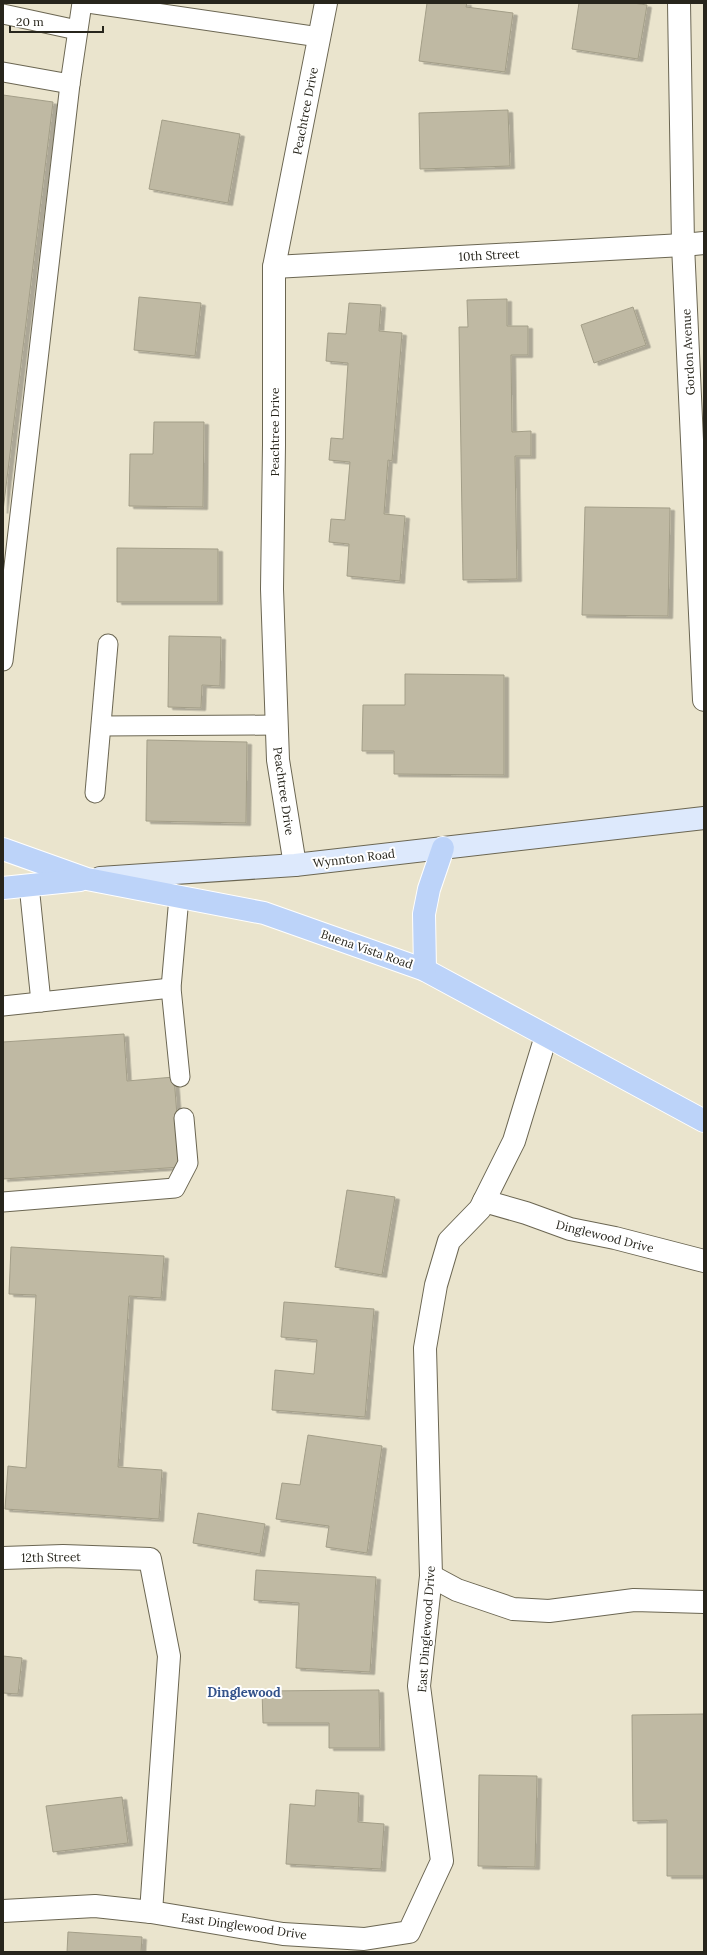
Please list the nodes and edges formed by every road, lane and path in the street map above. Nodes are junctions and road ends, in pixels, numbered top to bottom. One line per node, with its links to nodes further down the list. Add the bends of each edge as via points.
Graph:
1 (82, 3): 6 (lane)
2 (88, 3): 7 (lane)
3 (326, 3): 7 (street, Peachtree Drive)
4 (679, 3): 10 (street, Gordon Avenue)
5 (3, 14): 6 (lane)
6 (77, 30): 9 (lane)
7 (319, 37): 11 (street, Peachtree Drive)
8 (3, 72): 9 (lane)
9 (70, 84): 13 (lane)
10 (694, 244): 11 (street, 10th Street); 14 (street, Gordon Avenue)
11 (274, 267): 15 (street, Peachtree Drive, via 272,589)
12 (108, 644): 16 (lane)
13 (3, 661)
14 (704, 700)
15 (277, 725): 16 (lane); 21 (street, Peachtree Drive, via 278,760)
16 (102, 726): 17 (lane)
17 (95, 793)
18 (704, 818): 19 (main road, Wynnton Road)
19 (442, 848): 21 (main road, Wynnton Road); 26 (main road, via 428,889 424,914)
20 (3, 850): 22 (main road, Buena Vista Road)
21 (295, 865): 22 (main road, Wynnton Road)
22 (87, 879): 23 (main road, Wynnton Road); 25 (main road, Buena Vista Road)
23 (29, 885): 24 (main road, Wynnton Road); 28 (lane)
24 (3, 888)
25 (179, 897): 26 (main road, Buena Vista Road, via 264,913); 27 (lane)
26 (425, 970): 30 (main road, Buena Vista Road)
27 (171, 988): 28 (lane); 31 (lane)
28 (42, 1002): 29 (lane)
29 (3, 1006)
30 (546, 1036): 33 (main road, Buena Vista Road); 34 (street, East Dinglewood Drive, via 514,1141)
31 (180, 1077)
32 (184, 1118): 35 (lane, via 188,1163 174,1188)
33 (704, 1121)
34 (484, 1201): 36 (street, Dinglewood Drive, via 526,1213 570,1230 615,1238); 38 (street, East Dinglewood Drive, via 480,1209 449,1241 436,1285 425,1348)
35 (3, 1202)
36 (704, 1261)
37 (3, 1558): 41 (street, 12th Street, via 150,1559 169,1656)
38 (431, 1576): 39 (street, via 457,1590 514,1609 549,1611 634,1600); 41 (street, East Dinglewood Drive, via 419,1686 442,1861 409,1932 364,1939 283,1934)
39 (704, 1602)
40 (3, 1911): 41 (street, East Dinglewood Drive, via 95,1906)
41 (151, 1912)

